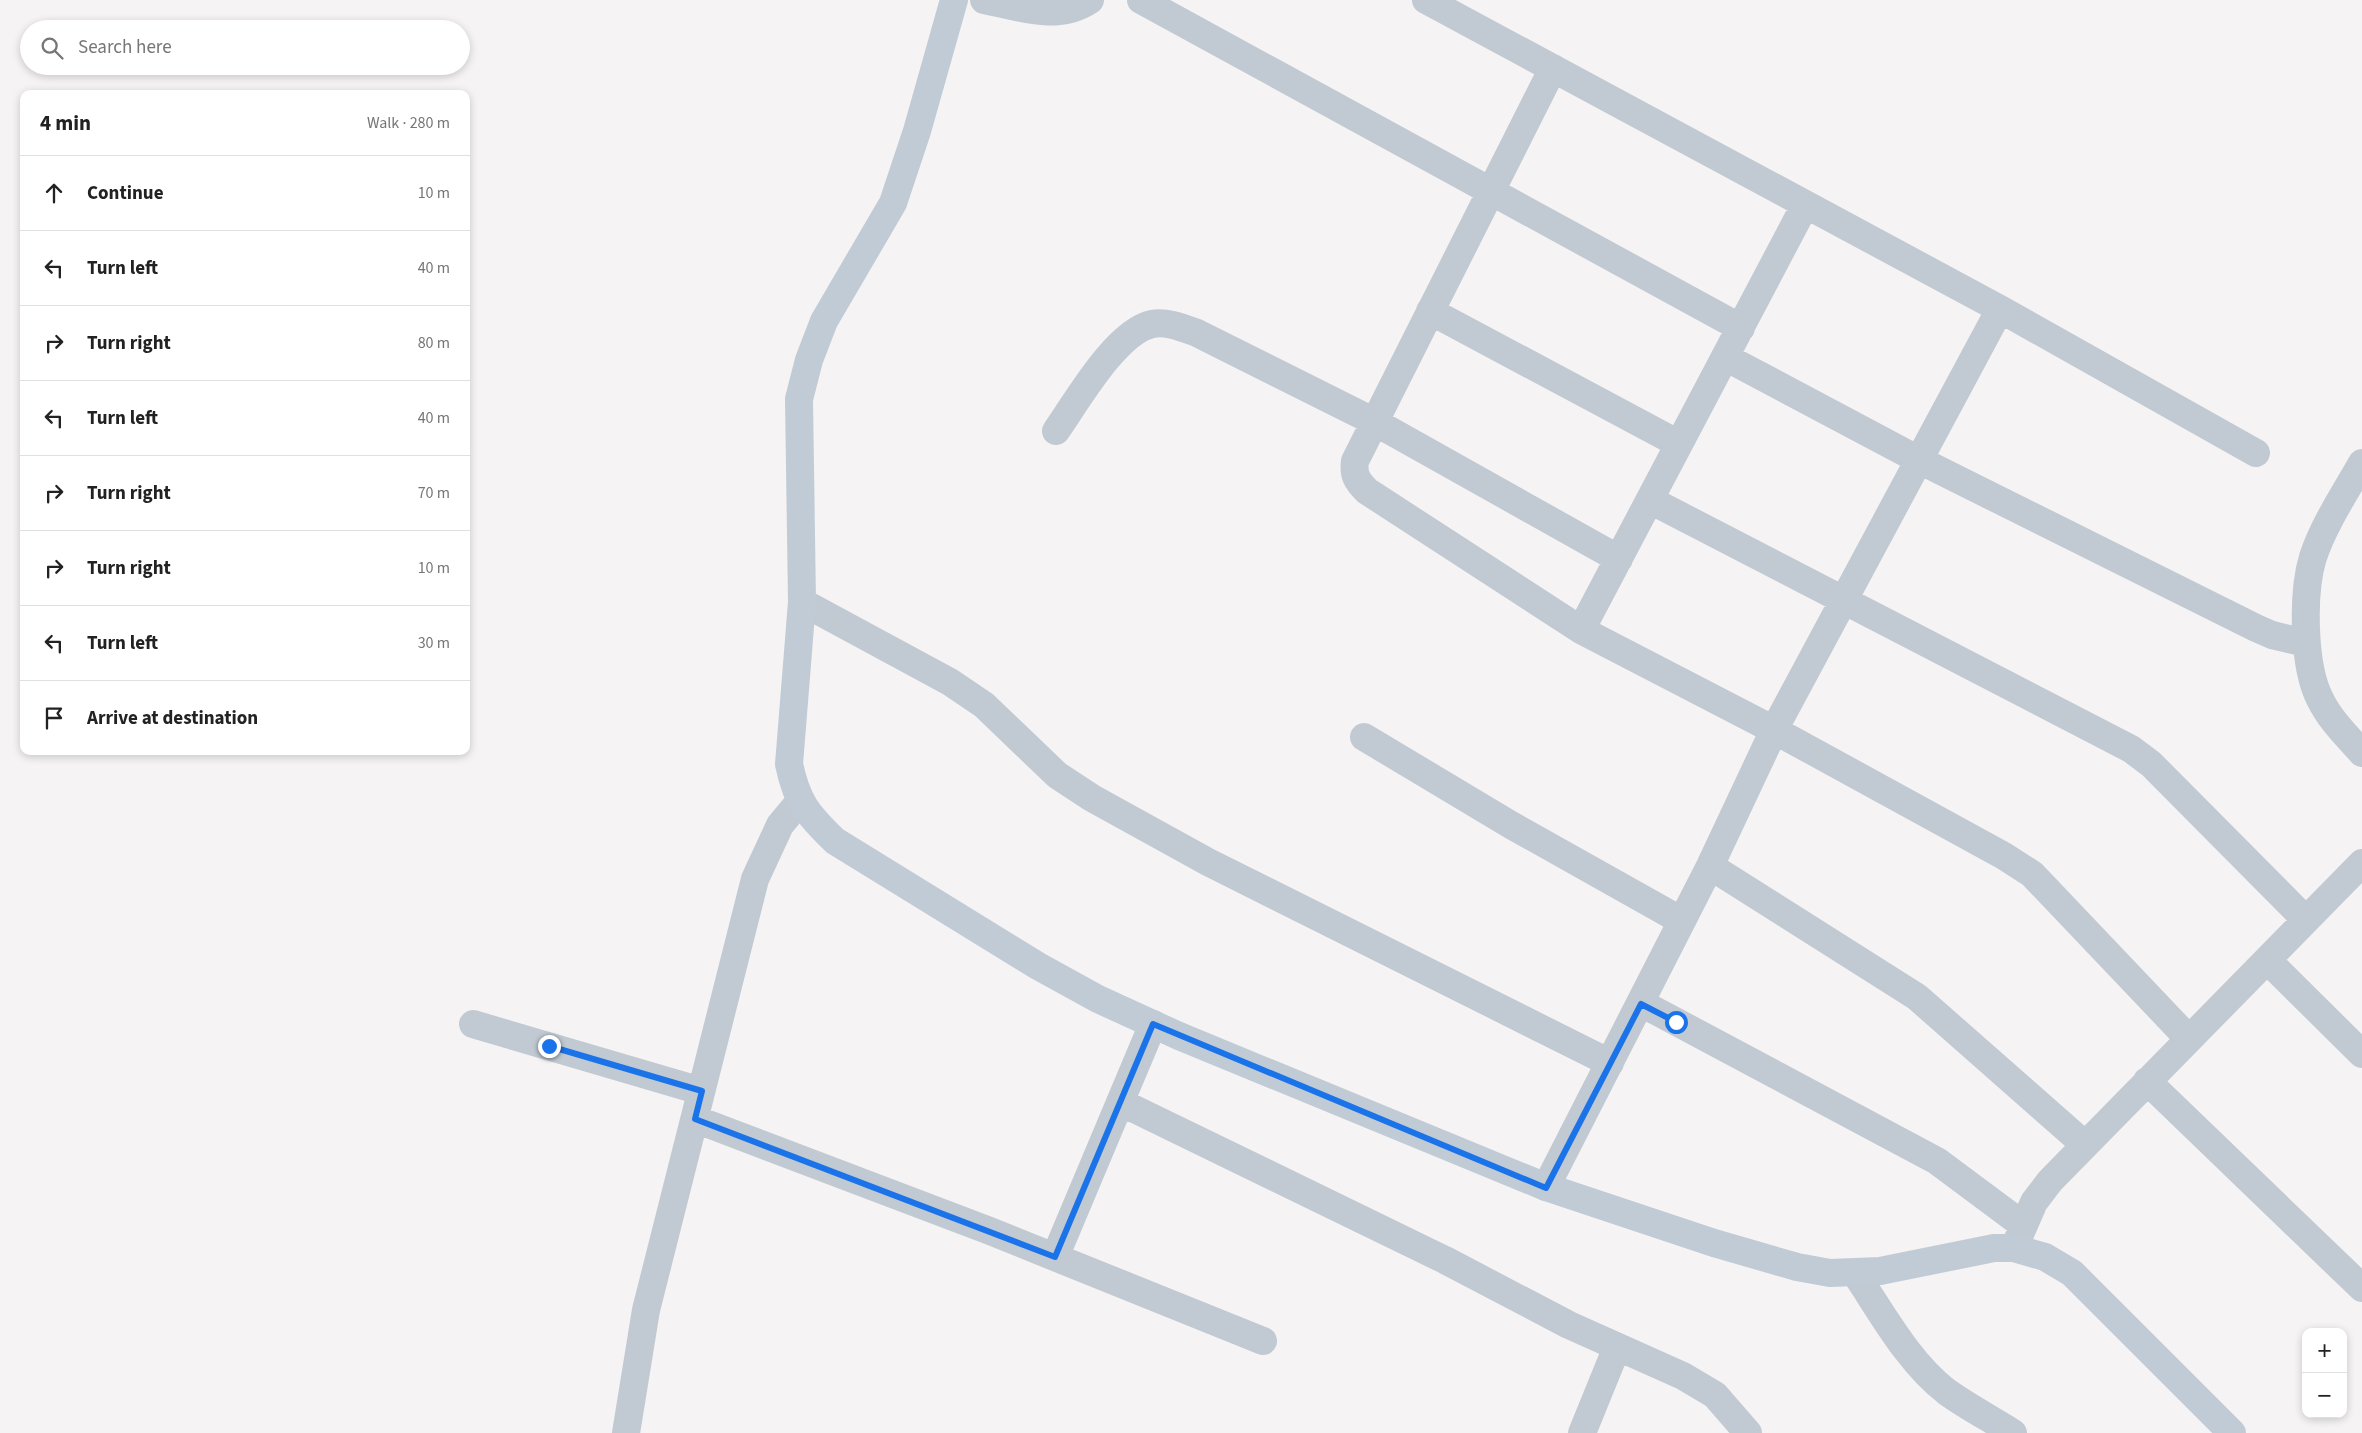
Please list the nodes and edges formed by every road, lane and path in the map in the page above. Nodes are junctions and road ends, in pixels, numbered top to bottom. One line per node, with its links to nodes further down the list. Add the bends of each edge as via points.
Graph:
1 (954, 0): 22 (street, via 894,203 824,321 799,399)
2 (984, 0): 3 (street, via 1046,12 1066,12)
3 (1090, 0)
4 (1141, 0): 7 (street)
5 (1426, 0): 6 (street)
6 (1553, 68): 7 (street); 8 (street)
7 (1491, 192): 10 (street); 11 (street)
8 (1805, 205): 9 (street); 11 (street)
9 (2000, 309): 16 (street); 17 (street)
10 (1430, 311): 13 (street); 15 (street)
11 (1741, 328): 12 (street)
12 (1725, 357): 15 (street); 17 (street)
13 (1373, 421): 14 (street, via 1197,333 1171,324 1152,324 1115,347); 20 (street); 23 (street, via 1354,460 1357,481 1367,491)
14 (1056, 431)
15 (1679, 444): 19 (street)
16 (2256, 453)
17 (1919, 460): 21 (street); 24 (street, via 2256,628)
18 (2362, 463): 24 (street, via 2323,533 2313,559)
19 (1650, 500): 20 (street); 21 (street)
20 (1618, 559): 23 (street)
21 (1844, 600): 25 (street); 31 (street, via 2131,749 2151,764)
22 (802, 602): 28 (street, via 788,764); 39 (street, via 950,682 990,710 1057,774 1092,798 1208,862)
23 (1581, 630): 25 (street)
24 (2306, 643): 27 (street, via 2311,676 2319,699)
25 (1774, 730): 30 (street); 37 (street, via 2032,874)
26 (1364, 737): 32 (street, via 1511,825)
27 (2362, 753)
28 (800, 801): 36 (street, via 814,821 835,841 1038,966); 41 (street, via 780,825 755,880)
29 (2362, 863): 31 (street)
30 (1710, 866): 32 (street); 44 (street, via 1917,997)
31 (2306, 920): 33 (street)
32 (1682, 921): 34 (street)
33 (2267, 960): 37 (street); 38 (street)
34 (1641, 1004): 39 (street); 46 (street, via 1937,1161)
35 (473, 1024): 41 (street)
36 (1153, 1024): 42 (street); 45 (street)
37 (2189, 1039): 40 (street)
38 (2362, 1054)
39 (1610, 1063): 45 (street)
40 (2147, 1081): 44 (street); 49 (street)
41 (702, 1091): 43 (street)
42 (1120, 1102): 47 (street); 51 (street)
43 (695, 1119): 47 (street); 52 (street, via 646,1310)
44 (2084, 1144): 46 (street, via 2034,1202)
45 (1546, 1188): 48 (street, via 1797,1267 1830,1273)
46 (2018, 1236): 48 (street, via 1994,1248); 56 (street, via 2072,1273)
47 (1055, 1257): 50 (street)
48 (1855, 1273): 55 (street, via 1925,1370 1946,1391)
49 (2362, 1288)
50 (1263, 1341)
51 (1617, 1347): 53 (street); 54 (street, via 1683,1376 1715,1395)
52 (626, 1433)
53 (1582, 1433)
54 (1748, 1433)
55 (2012, 1433)
56 (2232, 1433)

